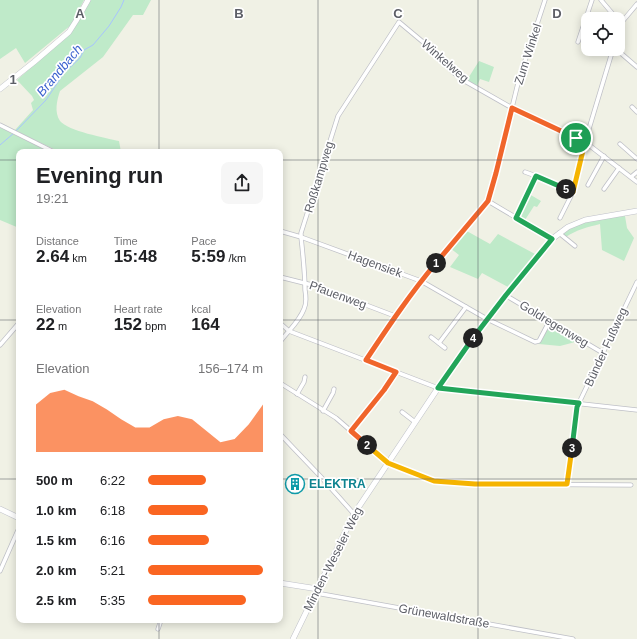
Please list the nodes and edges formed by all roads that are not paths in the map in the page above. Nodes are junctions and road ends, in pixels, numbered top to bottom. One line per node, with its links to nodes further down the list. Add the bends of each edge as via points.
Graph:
1 (88, 0): 13 (street, via 69,32)
2 (545, 0): 15 (street, Zum Winkel)
3 (592, 0): 9 (street)
4 (601, 0): 6 (street)
5 (637, 4): 7 (street)
6 (611, 12)
7 (625, 15)
8 (399, 22): 15 (street, Winkelweg, via 463,80); 38 (street, Roßkampweg, via 338,116)
9 (578, 42)
10 (613, 56): 18 (street)
11 (624, 56): 12 (street)
12 (637, 67)
13 (0, 89)
14 (632, 107): 16 (street)
15 (512, 108): 18 (street, Winkelweg); 32 (street, Zum Winkel)
16 (637, 112)
17 (0, 125): 20 (street)
18 (585, 142): 21 (street, Winkelweg); 31 (street)
19 (620, 144): 22 (street)
20 (48, 149)
21 (604, 156): 23 (street, Winkelweg); 29 (street)
22 (637, 159)
23 (619, 168): 27 (street, Winkelweg); 30 (street)
24 (525, 172): 26 (street)
25 (637, 172): 27 (street)
26 (536, 176): 31 (street); 34 (street)
27 (631, 177): 28 (street, Winkelweg)
28 (637, 182)
29 (588, 186)
30 (604, 189)
31 (573, 192): 35 (street)
32 (488, 201): 34 (street); 42 (street)
33 (637, 212): 37 (street, Minden-Weseler Weg, via 586,220)
34 (516, 218): 39 (street)
35 (560, 218)
36 (283, 232): 38 (street, Hagensiek)
37 (559, 233): 39 (street, Minden-Weseler Weg); 40 (street)
38 (301, 237): 42 (street, Hagensiek); 44 (street, Roßkampweg)
39 (552, 239): 45 (street, Minden-Weseler Weg)
40 (575, 246)
41 (283, 278): 44 (street, Pfauenweg)
42 (421, 281): 46 (street, Hagensiek); 47 (street)
43 (637, 282): 58 (street, Bünder Fußweg)
44 (305, 283): 47 (street, Pfauenweg); 52 (street, Roßkampweg, via 304,310)
45 (506, 295): 48 (street, Minden-Weseler Weg); 49 (street, Goldregenweg)
46 (466, 307): 48 (street, Hagensiek); 55 (street)
47 (395, 316): 59 (street)
48 (487, 319): 49 (street, Hagensiek, via 535,342 539,341); 63 (street, Minden-Weseler Weg)
49 (549, 322): 58 (street, Goldregenweg)
50 (16, 326): 56 (street)
51 (283, 326): 52 (street)
52 (289, 331): 54 (street, Roßkampweg); 59 (street)
53 (431, 337): 55 (street)
54 (283, 338)
55 (439, 343): 57 (street)
56 (0, 345)
57 (445, 348)
58 (603, 353): 66 (street, Bünder Fußweg)
59 (366, 360): 60 (street)
60 (396, 372): 63 (street); 71 (street)
61 (305, 377): 65 (street)
62 (283, 385): 65 (street)
63 (438, 388): 66 (street); 70 (street, Minden-Weseler Weg)
64 (334, 389): 68 (street)
65 (297, 394): 68 (street)
66 (579, 403): 67 (street); 74 (street, Bünder Fußweg)
67 (637, 410)
68 (323, 411): 71 (street)
69 (402, 412): 70 (street)
70 (415, 422): 73 (street, Minden-Weseler Weg)
71 (351, 431): 73 (street)
72 (283, 439): 77 (street)
73 (388, 463): 74 (street, via 434,481 475,484); 77 (street, Minden-Weseler Weg)
74 (567, 484): 75 (street)
75 (631, 485)
76 (0, 509): 78 (street)
77 (354, 514): 82 (street, Minden-Weseler Weg)
78 (16, 517)
79 (16, 535): 80 (street)
80 (0, 571)
81 (283, 583): 82 (street, via 310,587)
82 (317, 591): 85 (street, Minden-Weseler Weg); 86 (street, Grünewaldstraße)
83 (160, 623): 84 (street)
84 (158, 629)
85 (294, 639)
86 (573, 639)

